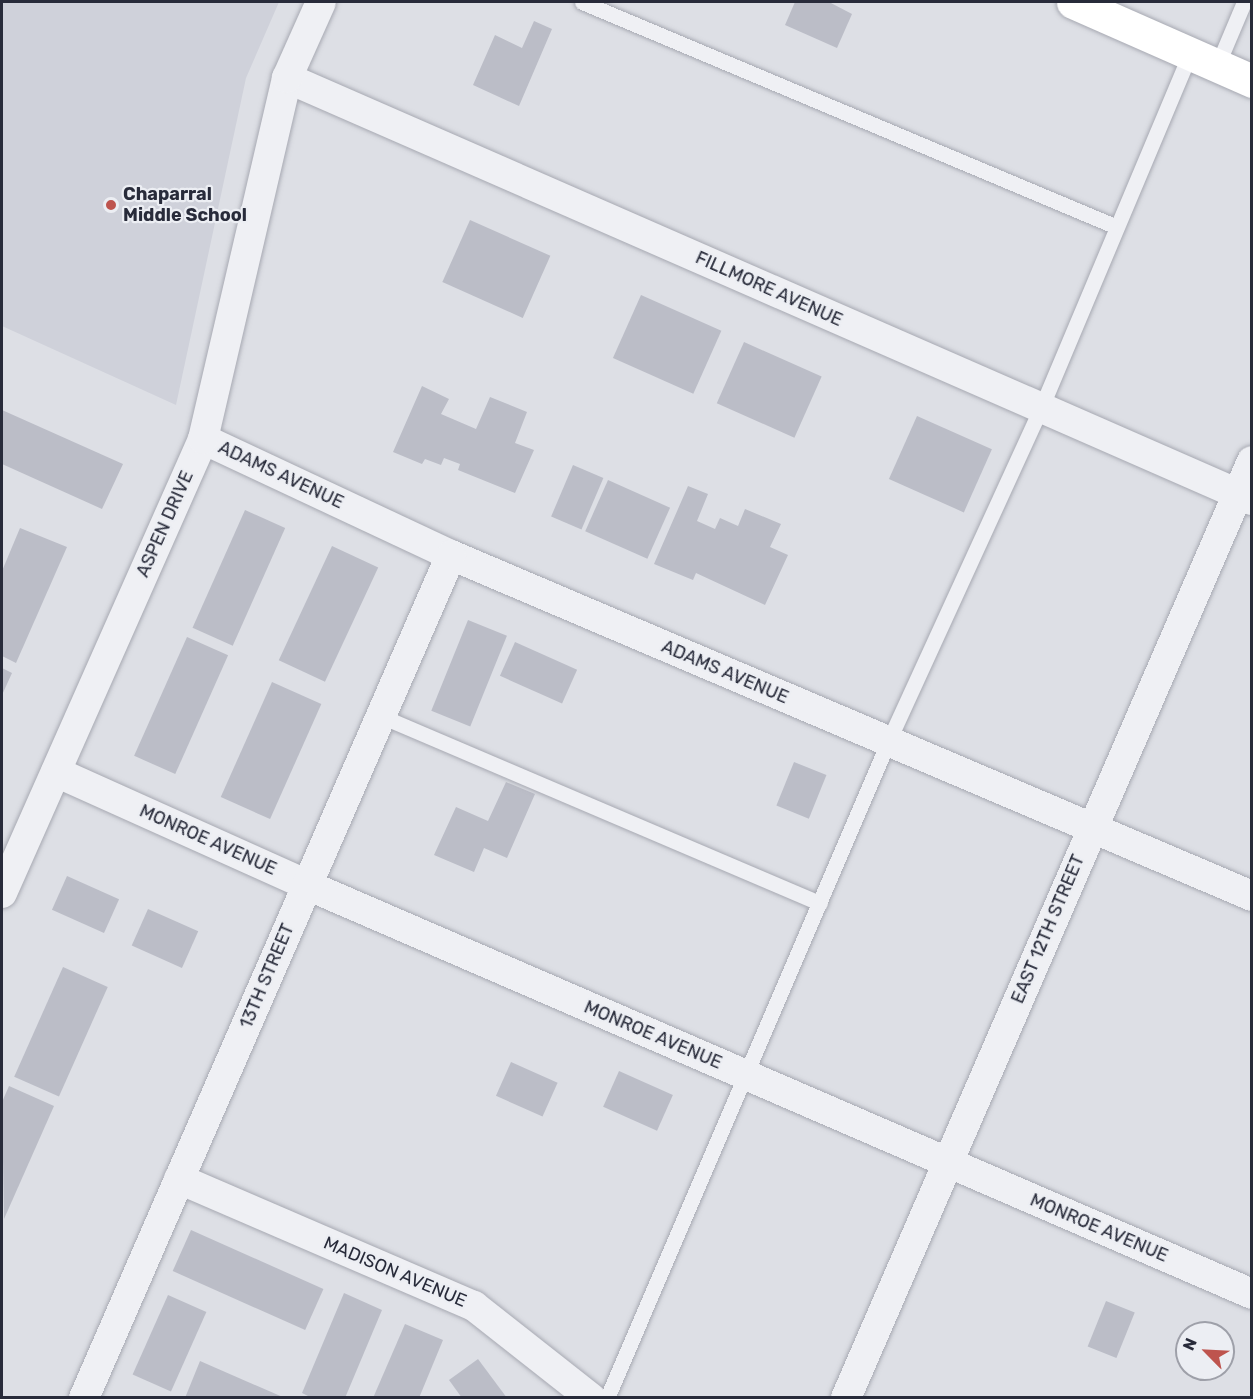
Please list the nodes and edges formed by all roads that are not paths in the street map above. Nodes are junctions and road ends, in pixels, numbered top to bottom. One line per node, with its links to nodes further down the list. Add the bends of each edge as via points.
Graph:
1 (321, 2): 6 (street, ASPEN DRIVE)
2 (582, 2): 8 (lane)
3 (1073, 2): 5 (street)
4 (1244, 2): 5 (lane)
5 (1203, 60): 7 (street); 8 (lane)
6 (287, 78): 9 (street, FILLMORE AVENUE); 10 (street, ASPEN DRIVE)
7 (1251, 81)
8 (1117, 227): 9 (lane)
9 (1041, 408): 12 (street, FILLMORE AVENUE); 15 (lane)
10 (203, 439): 13 (street, ADAMS AVENUE); 16 (street, ASPEN DRIVE)
11 (1251, 461): 12 (street, EAST 12TH STREET)
12 (1245, 497): 17 (street, EAST 12TH STREET)
13 (451, 555): 14 (street, 13TH STREET); 15 (street, ADAMS AVENUE)
14 (381, 716): 18 (street, 13TH STREET); 21 (lane)
15 (888, 742): 17 (street, ADAMS AVENUE); 21 (lane)
16 (56, 772): 18 (street, MONROE AVENUE); 19 (street, ASPEN DRIVE)
17 (1091, 829): 20 (street, ADAMS AVENUE); 23 (street, EAST 12TH STREET)
18 (307, 885): 22 (street, MONROE AVENUE); 24 (street, 13TH STREET)
19 (2, 893)
20 (1251, 896)
21 (820, 903): 22 (lane)
22 (748, 1076): 23 (street, MONROE AVENUE); 28 (lane)
23 (947, 1162): 25 (street, MONROE AVENUE); 29 (street, EAST 12TH STREET)
24 (179, 1179): 26 (street, 13TH STREET); 27 (street, MADISON AVENUE, via 474,1306)
25 (1251, 1294)
26 (84, 1398)
27 (591, 1398)
28 (607, 1398)
29 (846, 1398)

